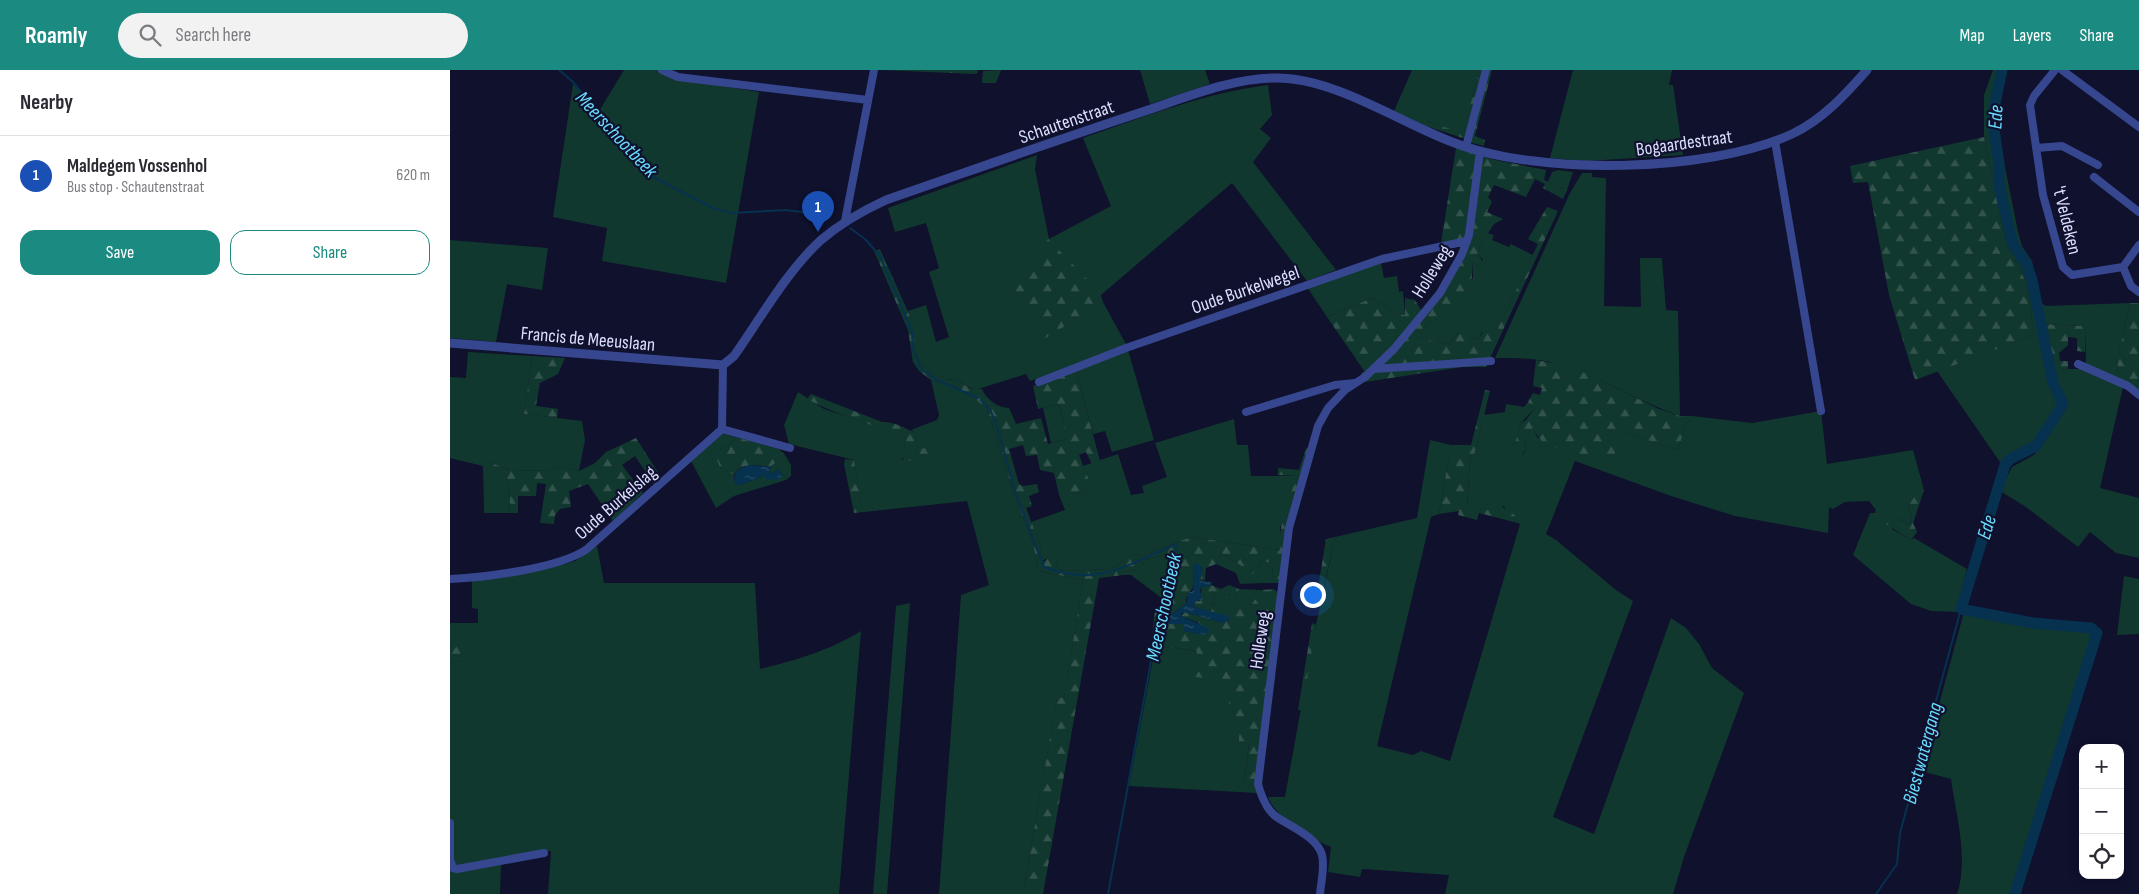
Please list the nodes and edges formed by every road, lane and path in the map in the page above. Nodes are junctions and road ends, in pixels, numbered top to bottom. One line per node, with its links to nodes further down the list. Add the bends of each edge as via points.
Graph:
1 (662, 70): 8 (street, via 678,77)
2 (874, 70): 8 (street)
3 (1486, 70): 11 (street)
4 (1867, 70): 10 (street, Bogaardestraat, via 1838,102 1820,116)
5 (2055, 70): 12 (street, 't Veldeken, via 2030,106)
6 (2062, 70): 9 (street)
7 (1274, 74): 11 (street, Schautenstraat, via 1322,86); 17 (street, Schautenstraat, via 1203,92 1126,117 886,200)
8 (868, 100): 17 (street)
9 (2139, 128)
10 (1775, 141): 13 (street, Bogaardestraat, via 1708,156 1631,165 1581,166); 30 (street)
11 (1466, 147): 13 (street, Schautenstraat)
12 (2036, 148): 14 (street, via 2062,146); 20 (street, 't Veldeken, via 2043,195 2063,267 2072,275)
13 (1480, 151): 18 (street, Holleweg)
14 (2098, 165)
15 (2094, 177): 16 (street, 't Veldeken)
16 (2139, 212)
17 (845, 221): 25 (street, Schautenstraat, via 801,262 734,356)
18 (1467, 241): 26 (street, Holleweg, via 1440,293); 27 (street, Oude Burkelwegel, via 1382,259 1126,348)
19 (2139, 245): 20 (street)
20 (2123, 267): 21 (street, via 2131,286)
21 (2139, 292)
22 (450, 343): 25 (street, Francis de Meeuslaan)
23 (1491, 361): 26 (street)
24 (2078, 364): 29 (street, via 2128,386)
25 (723, 365): 32 (street)
26 (1374, 369): 28 (street, Holleweg)
27 (1039, 382)
28 (1358, 382): 31 (street, via 1335,385); 37 (street, Holleweg, via 1328,408 1318,426 1290,528 1258,784 1262,799 1273,813 1305,835 1320,850 1323,870)
29 (2139, 395)
30 (1821, 411)
31 (1246, 412)
32 (722, 429): 33 (street); 34 (street, Oude Burkelslag, via 580,554 548,565)
33 (790, 448)
34 (450, 579)
35 (450, 823): 36 (street, via 453,868)
36 (544, 853)
37 (1320, 894)

